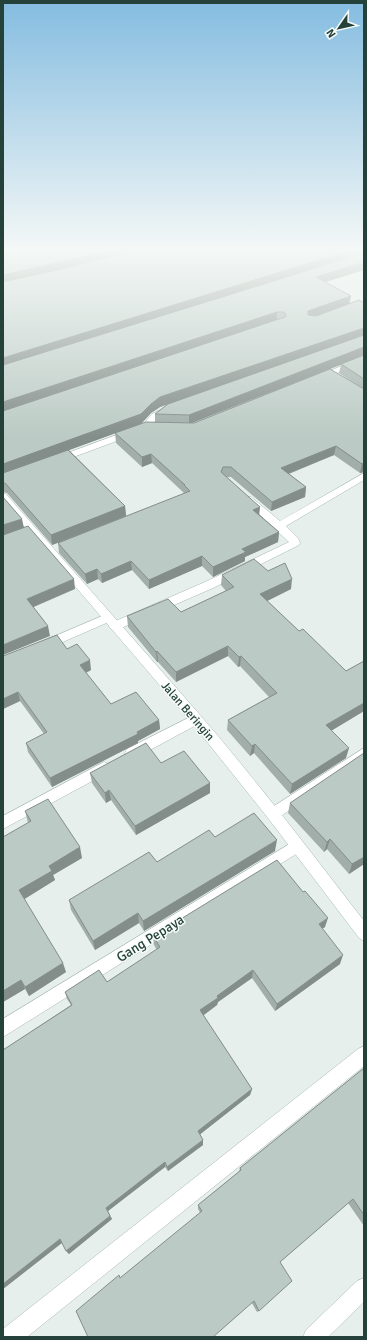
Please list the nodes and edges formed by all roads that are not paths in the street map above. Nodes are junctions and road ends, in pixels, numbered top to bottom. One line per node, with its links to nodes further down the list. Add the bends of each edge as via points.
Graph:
1 (364, 360): 2 (street)
2 (330, 373): 3 (street); 4 (street)
3 (341, 380)
4 (310, 381)
5 (176, 406): 6 (street, via 155,416)
6 (145, 428): 7 (street); 8 (street)
7 (158, 428)
8 (46, 463)
9 (364, 476): 12 (street)
10 (238, 490): 12 (street)
11 (3, 496): 13 (street, Jalan Beringin, via 28,531 54,550)
12 (279, 526): 13 (street, via 295,543 209,585)
13 (111, 622): 14 (street); 15 (street, Jalan Beringin)
14 (38, 648)
15 (196, 718): 17 (street, Jalan Beringin); 18 (street)
16 (364, 753): 17 (street)
17 (273, 814): 19 (street, Jalan Beringin)
18 (3, 823)
19 (296, 846): 20 (street, Jalan Beringin); 21 (street, Gang Pepaya)
20 (364, 933)
21 (3, 1029)
22 (364, 1055): 24 (street)
23 (364, 1288): 25 (street)
24 (10, 1337)
25 (313, 1337)

